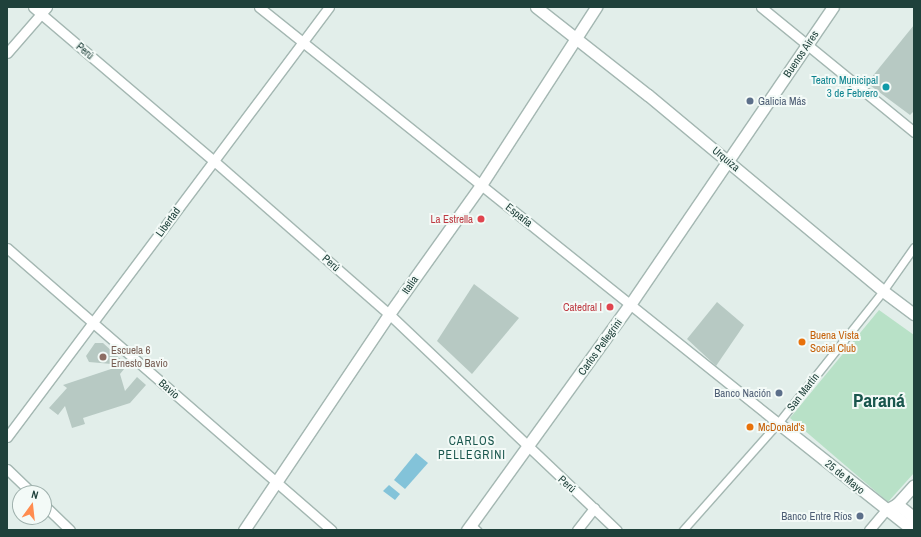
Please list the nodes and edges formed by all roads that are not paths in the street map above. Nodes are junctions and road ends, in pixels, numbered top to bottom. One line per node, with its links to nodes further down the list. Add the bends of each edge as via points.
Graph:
1 (33, 7): 8 (street, Perú)
2 (259, 7): 10 (street, España)
3 (329, 7): 10 (street, Libertad)
4 (536, 7): 9 (street, Urquiza)
5 (596, 7): 9 (street, Italia)
6 (761, 7): 11 (street)
7 (833, 7): 11 (street, Buenos Aires)
8 (44, 10): 12 (street); 14 (street, Perú)
9 (574, 38): 15 (street, Urquiza); 16 (street, Italia)
10 (302, 41): 14 (street, Libertad); 16 (street, España)
11 (808, 45): 13 (street); 15 (street, Buenos Aires)
12 (7, 53)
13 (914, 132)
14 (213, 160): 21 (street, Perú); 23 (street, Libertad)
15 (729, 162): 19 (street, Urquiza); 20 (street, Carlos Pellegrini)
16 (481, 184): 20 (street, España); 21 (street, Italia)
17 (914, 247): 19 (street, San Martín)
18 (7, 248): 23 (street, Bavio)
19 (883, 291): 22 (street, Urquiza); 24 (street, San Martín)
20 (631, 303): 24 (street, España); 26 (street, Carlos Pellegrini)
21 (389, 314): 26 (street, Perú); 28 (street, Italia)
22 (914, 314)
23 (94, 323): 25 (street, Libertad); 28 (street, Bavio)
24 (778, 423): 33 (street, 25 de Mayo); 42 (street, San Martín)
25 (7, 437)
26 (528, 448): 32 (street, Perú); 36 (street, Carlos Pellegrini)
27 (7, 469): 29 (street)
28 (276, 484): 38 (street, Italia); 39 (street, Bavio)
29 (24, 485)
30 (914, 485): 31 (street)
31 (897, 504): 33 (street); 35 (street)
32 (594, 508): 40 (street); 41 (street, Perú)
33 (886, 510): 43 (street); 44 (street, 25 de Mayo)
34 (52, 513): 37 (street)
35 (914, 518)
36 (472, 528)
37 (70, 530)
38 (244, 530)
39 (331, 530)
40 (577, 530)
41 (617, 530)
42 (683, 530)
43 (869, 530)
44 (912, 530)

